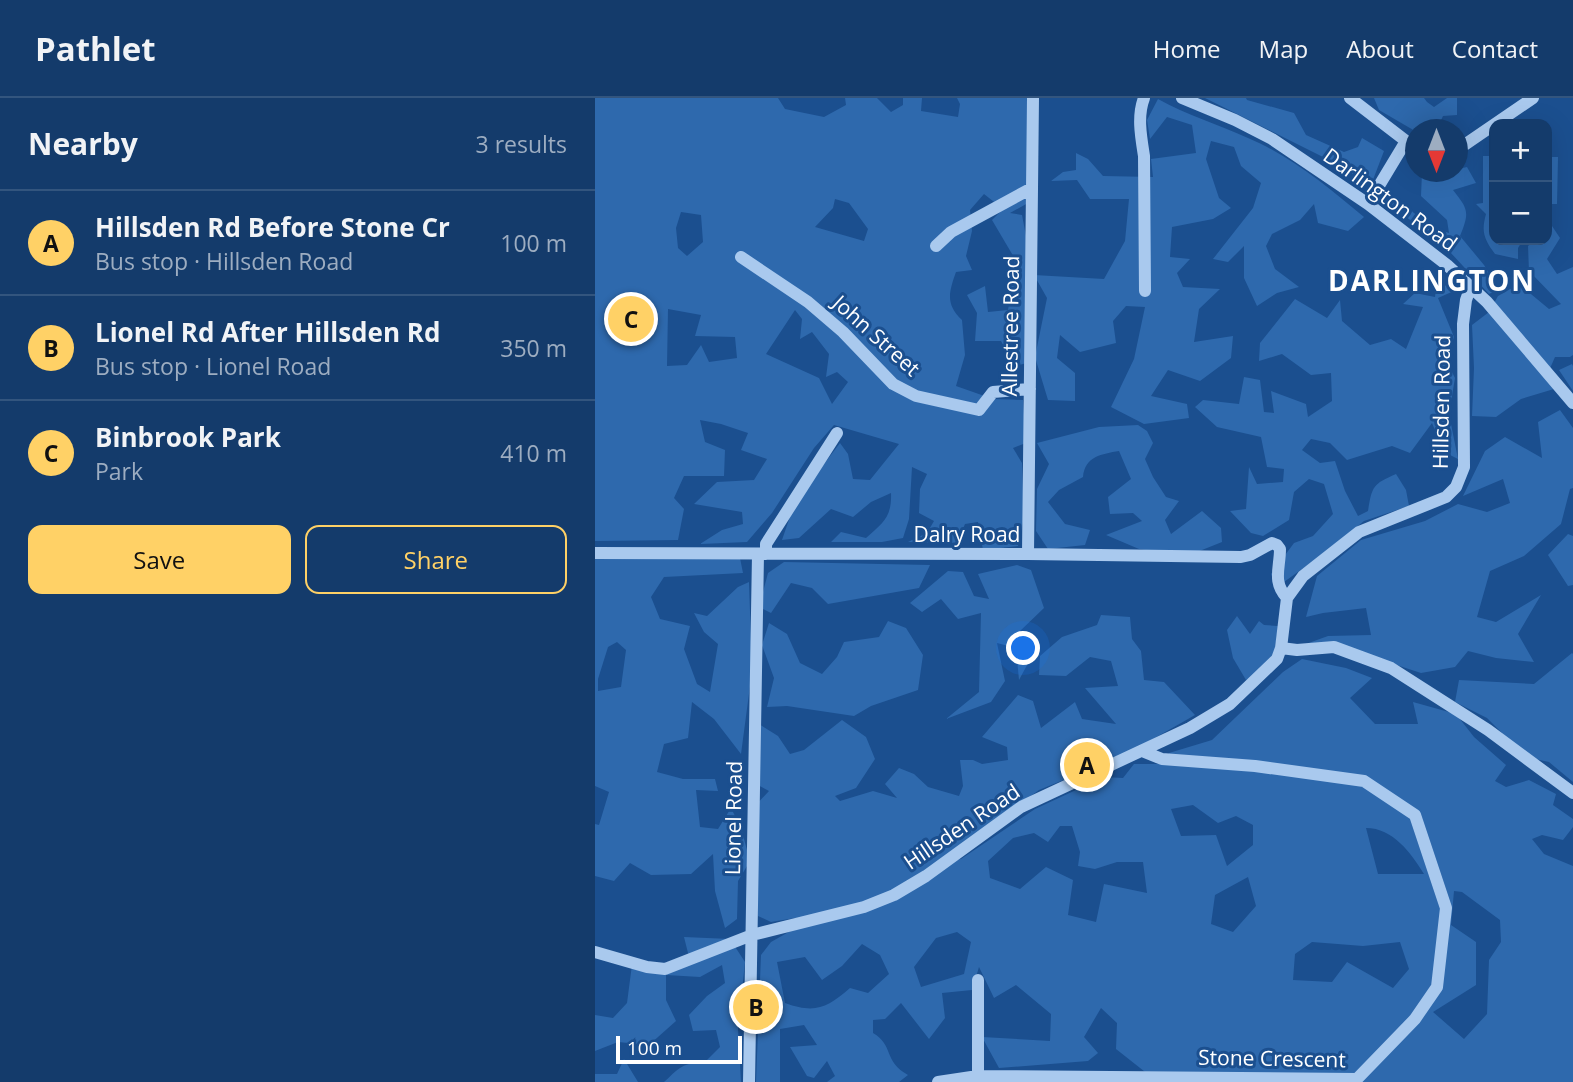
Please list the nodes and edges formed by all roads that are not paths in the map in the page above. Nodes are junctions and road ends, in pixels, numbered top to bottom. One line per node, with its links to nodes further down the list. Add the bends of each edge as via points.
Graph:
1 (1033, 98): 9 (street, Allestree Road)
2 (1144, 98): 14 (street, via 1140,135)
3 (1182, 98): 10 (street, Darlington Road, via 1272,139)
4 (1350, 98): 6 (street)
5 (1533, 98): 7 (street)
6 (1405, 139)
7 (1468, 143)
8 (1405, 152): 10 (street)
9 (1032, 188): 11 (street, via 951,232); 15 (street, Allestree Road)
10 (1368, 204): 13 (street, Darlington Road)
11 (936, 246)
12 (741, 257): 15 (street, John Street, via 808,302 893,384 916,396 979,410 993,392)
13 (1471, 286): 16 (street, Darlington Road); 21 (street, Hillsden Road, via 1463,324 1464,467 1456,487 1446,498 1359,532 1315,565)
14 (1145, 291)
15 (1030, 389): 20 (street, Allestree Road)
16 (1573, 403)
17 (837, 433): 19 (street)
18 (595, 553): 19 (street, Dalry Road)
19 (762, 554): 20 (street, Dalry Road); 25 (street, Lionel Road)
20 (1028, 554): 21 (street, Dalry Road, via 1241,557 1275,543 1280,555 1277,582)
21 (1287, 598): 22 (street, Hillsden Road)
22 (1281, 648): 23 (street, Hillsden Road, via 1277,659 1230,704); 24 (street, via 1334,647 1391,668 1488,730)
23 (1142, 751): 25 (street, Hillsden Road, via 1021,807 894,895); 28 (street, Stone Crescent, via 1162,759 1364,781 1415,816 1445,908 1437,987 1415,1019 1357,1079)
24 (1573, 793)
25 (751, 935): 26 (street, Hillsden Road, via 665,969); 29 (street, Lionel Road)
26 (595, 952)
27 (978, 980): 28 (street)
28 (978, 1076): 30 (street, Stone Crescent)
29 (749, 1082)
30 (938, 1082)

